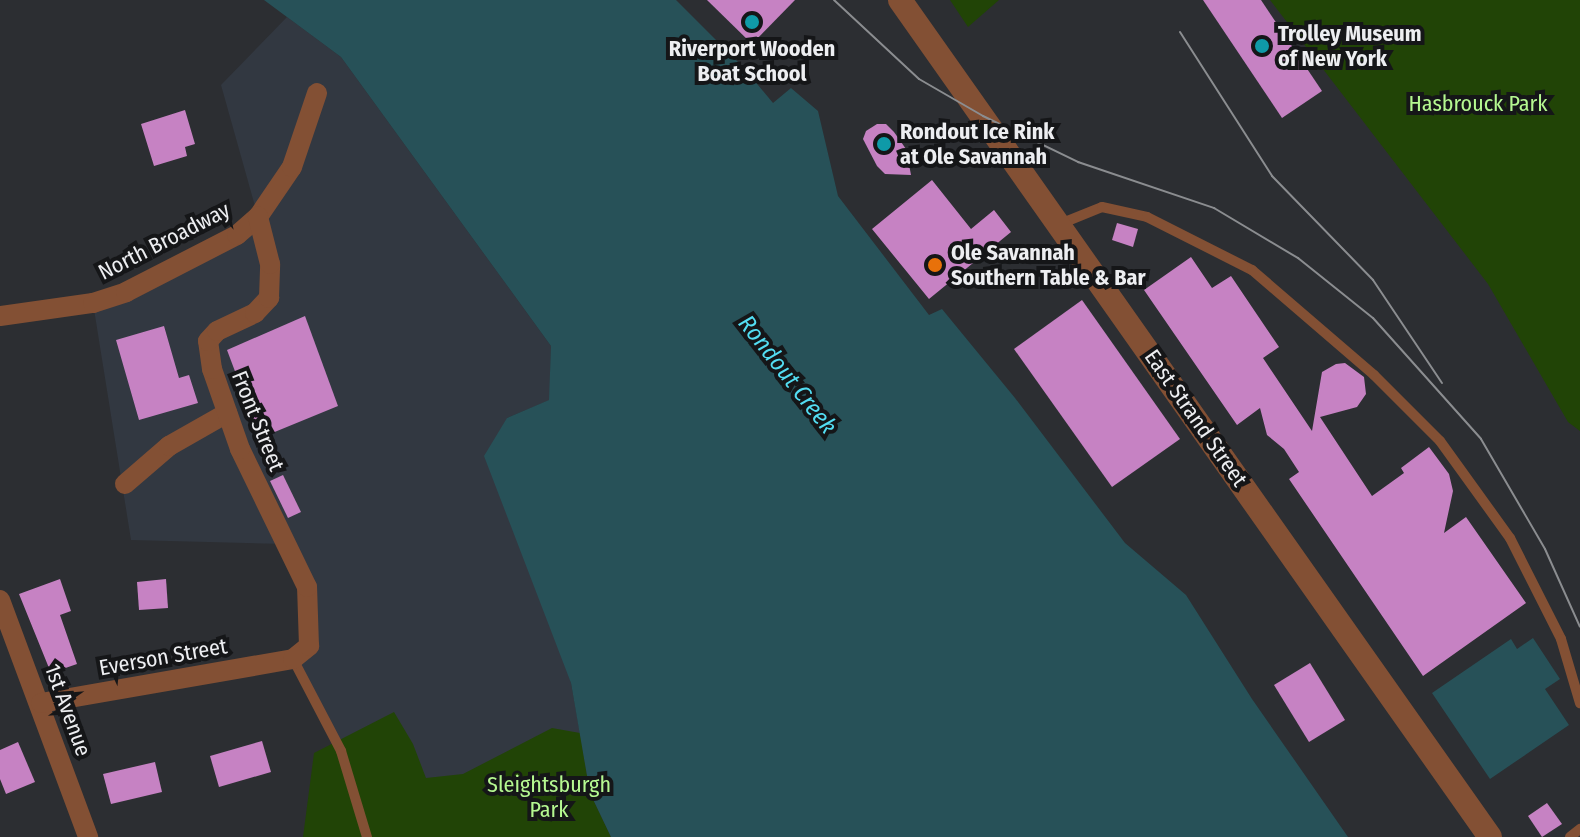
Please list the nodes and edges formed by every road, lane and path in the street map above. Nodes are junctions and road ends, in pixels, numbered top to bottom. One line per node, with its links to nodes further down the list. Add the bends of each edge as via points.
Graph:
1 (900, 0): 4 (street, East Strand Street)
2 (317, 93): 3 (street, North Broadway, via 292,167)
3 (258, 217): 5 (street, North Broadway, via 237,235 126,292 93,303); 6 (street, Front Street, via 270,264 269,298 255,313 208,341)
4 (1060, 224): 11 (lane, via 1102,207 1147,217 1252,270 1374,375 1440,441 1510,538 1561,639); 15 (street, East Strand Street)
5 (0, 316)
6 (227, 413): 7 (street, via 169,446); 9 (street, Front Street, via 307,587 309,646)
7 (125, 484)
8 (0, 600): 10 (street, 1st Avenue)
9 (293, 659): 10 (street, Everson Street); 14 (lane, via 341,751)
10 (41, 703): 13 (street, 1st Avenue)
11 (1580, 703)
12 (1580, 829): 16 (lane)
13 (88, 837)
14 (367, 837)
15 (1490, 837)
16 (1570, 837)

